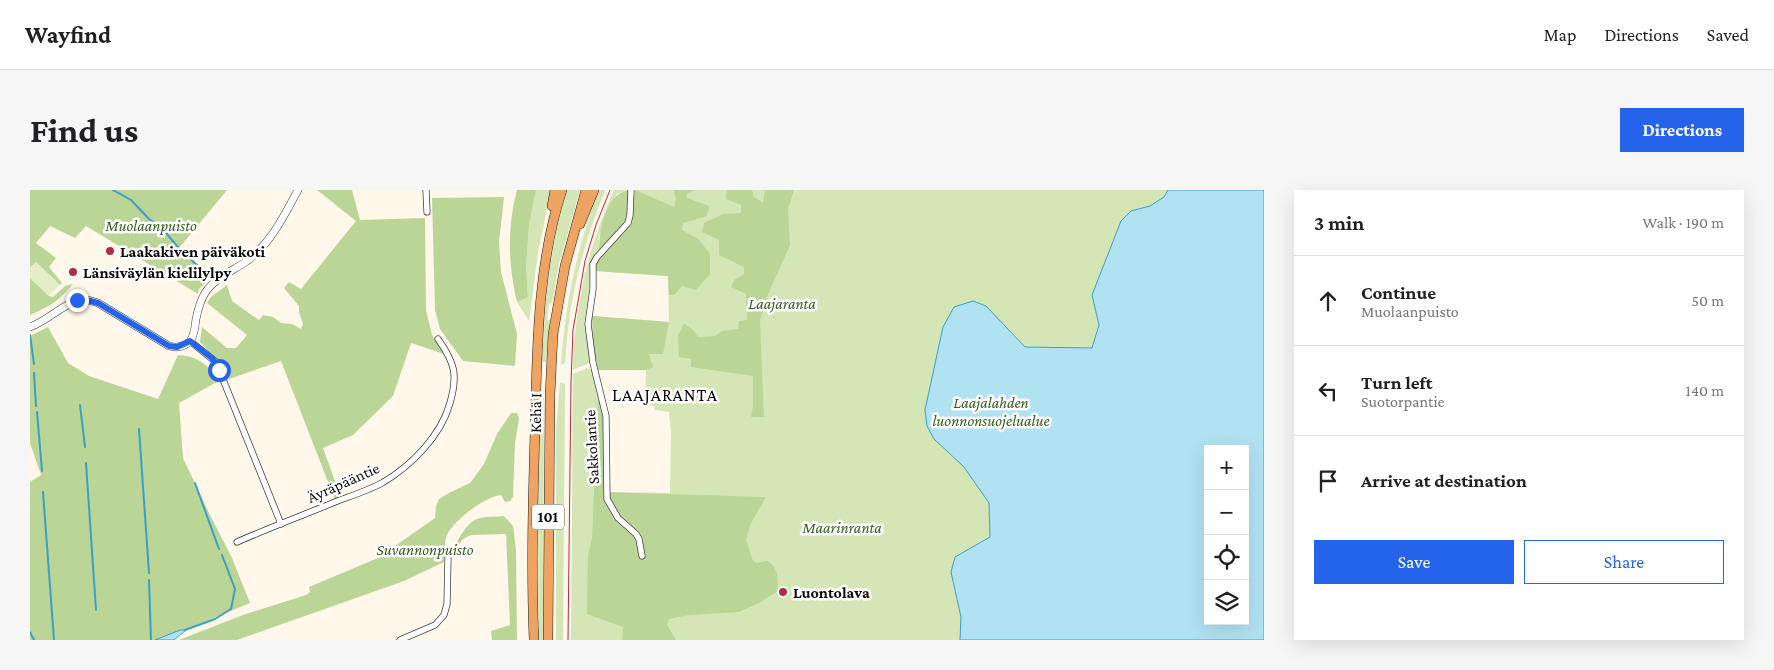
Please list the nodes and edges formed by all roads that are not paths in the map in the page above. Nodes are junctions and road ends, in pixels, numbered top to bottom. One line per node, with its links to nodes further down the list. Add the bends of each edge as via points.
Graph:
1 (298, 190): 13 (street, via 278,228 263,247 218,279 206,292)
2 (426, 190): 8 (street)
3 (555, 190): 9 (highway)
4 (562, 190): 9 (highway, Kehä I)
5 (586, 190): 10 (highway, Kehä I / 101)
6 (594, 190): 10 (highway)
7 (631, 190): 16 (street, Sakkolantie, via 628,223 593,264 588,330 606,416 607,499 618,518 636,534)
8 (427, 212)
9 (550, 238): 20 (highway, Kehä I / 101, via 540,304 536,362)
10 (570, 245): 21 (highway, Kehä I / 101, via 557,308 551,362)
11 (30, 327): 13 (street, via 77,300 87,300 98,303 169,346 177,347)
12 (438, 339): 14 (street, Äyräpääntie, via 453,364 455,379 448,410 430,440 410,463 383,482)
13 (190, 341): 14 (street, via 212,358 219,370)
14 (281, 524): 15 (street, Äyräpääntie)
15 (238, 542)
16 (642, 556)
17 (448, 557): 18 (street, via 444,615 435,626)
18 (416, 637): 19 (street)
19 (400, 640)
20 (534, 640)
21 (548, 640)

